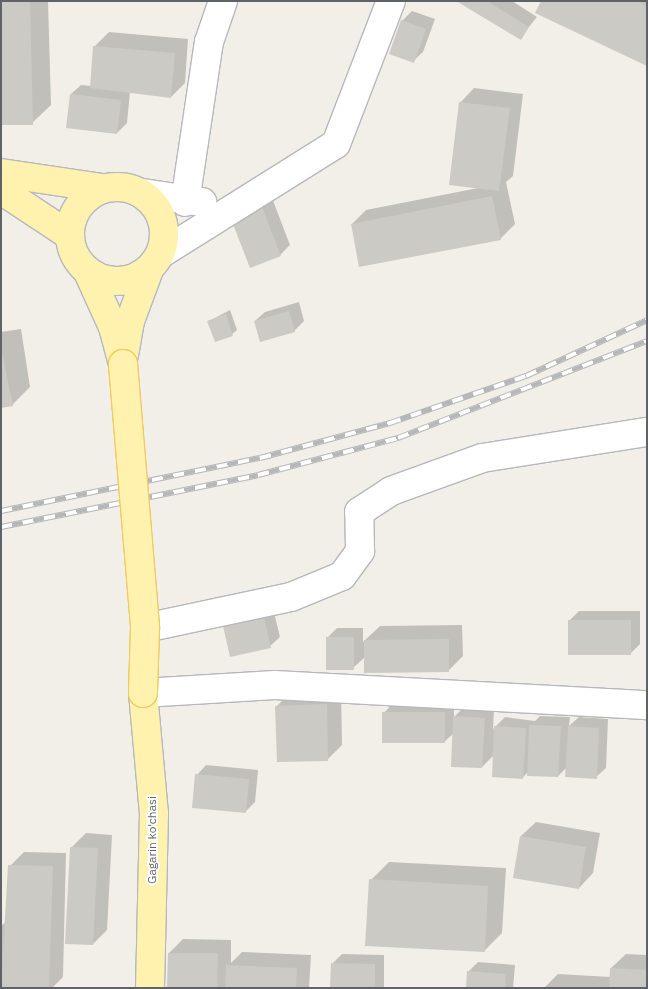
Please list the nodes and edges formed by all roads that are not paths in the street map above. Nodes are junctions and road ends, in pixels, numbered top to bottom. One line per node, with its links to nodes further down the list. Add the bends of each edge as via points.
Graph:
1 (222, 1): 7 (street, via 209,42)
2 (391, 1): 8 (street, via 336,144)
3 (1, 172): 4 (main road)
4 (101, 188): 6 (main road, via 121,186); 9 (main road, via 84,199 73,215)
5 (1, 190): 9 (main road)
6 (143, 193): 7 (street); 10 (main road, via 159,210 166,232)
7 (184, 202): 8 (street)
8 (241, 202): 10 (street)
9 (69, 235): 11 (main road, via 74,256)
10 (155, 261): 11 (main road, via 130,280 108,281); 12 (main road, via 130,321)
11 (88, 272): 12 (main road, via 114,327)
12 (123, 364): 14 (main road, Gagarin ko'chasi, bridge)
13 (647, 432): 14 (street, via 482,458 391,491 359,512 360,550 342,576 255,607)
14 (145, 628): 15 (main road, Gagarin ko'chasi, bridge)
15 (143, 693): 16 (street, via 276,685); 17 (main road, Gagarin ko'chasi, via 154,812)
16 (647, 705)
17 (150, 988)

